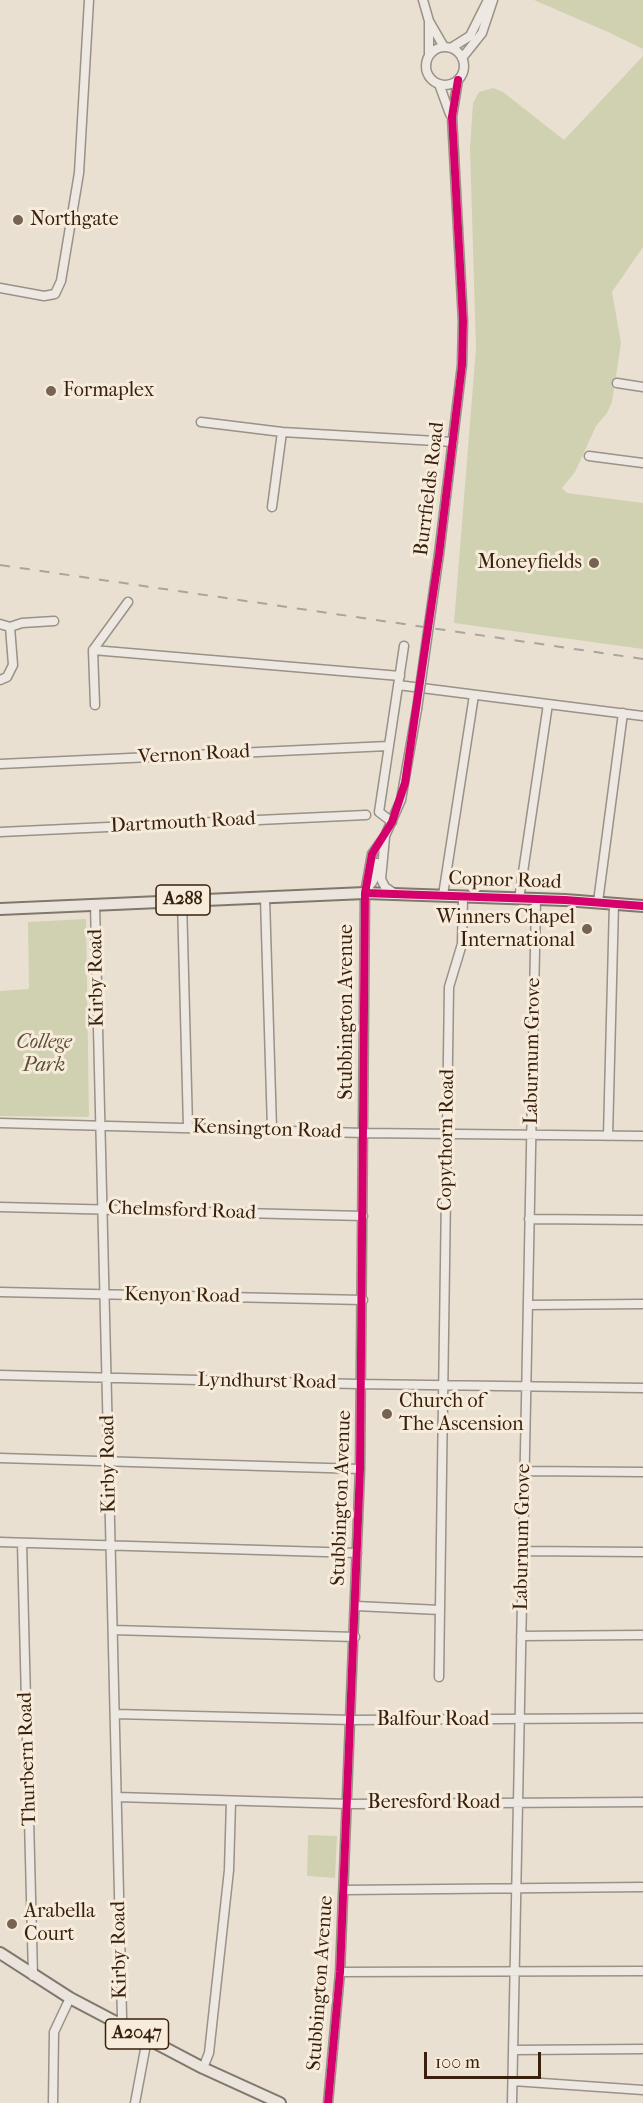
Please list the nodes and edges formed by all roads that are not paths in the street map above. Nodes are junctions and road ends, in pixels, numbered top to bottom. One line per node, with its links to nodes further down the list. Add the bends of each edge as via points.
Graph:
1 (89, 0): 12 (street, via 79,173 61,281 55,294 44,296)
2 (423, 0): 5 (street)
3 (488, 0): 6 (street, via 470,36)
4 (493, 0): 8 (street, via 482,33)
5 (429, 21): 6 (street); 7 (street)
6 (447, 47): 7 (street); 8 (street)
7 (429, 55): 10 (street, via 428,74)
8 (462, 58): 9 (street, via 463,72)
9 (458, 80): 10 (street); 11 (street, Burrfields Road)
10 (439, 84): 11 (street, Burrfields Road)
11 (452, 117): 17 (street, Burrfields Road, via 463,321)
12 (0, 288)
13 (617, 383): 14 (street)
14 (643, 387)
15 (201, 422): 16 (street)
16 (282, 432): 17 (street); 20 (street)
17 (453, 442): 37 (street, Burrfields Road, bridge, via 417,709 403,792)
18 (589, 456): 19 (street)
19 (643, 463)
20 (272, 507)
21 (128, 602): 26 (street)
22 (54, 621): 24 (street)
23 (0, 624): 24 (street)
24 (10, 627): 27 (street, via 13,665 7,677)
25 (405, 646): 28 (street)
26 (93, 650): 28 (street); 31 (street)
27 (0, 680)
28 (399, 681): 29 (street); 34 (street)
29 (474, 695): 30 (street); 42 (street)
30 (548, 704): 32 (street); 45 (street)
31 (95, 705)
32 (623, 713): 33 (street); 48 (street)
33 (643, 716)
34 (388, 746): 35 (street, Vernon Road); 37 (street, via 379,812)
35 (0, 764)
36 (366, 815): 38 (street, Dartmouth Road)
37 (392, 822): 39 (street, Burrfields Road)
38 (0, 832)
39 (385, 836): 40 (street, Burrfields Road, via 372,854); 41 (street, Burrfields Road, via 381,879)
40 (365, 893): 41 (main road, Copnor Road / A288); 44 (main road, Copnor Road / A288); 57 (street, Stubbington Avenue)
41 (394, 893): 42 (main road, Copnor Road / A288)
42 (443, 895): 43 (main road, Copnor Road / A288)
43 (462, 897): 45 (main road, Copnor Road / A288); 58 (street, Copythorn Road, via 462,944 449,987)
44 (265, 898): 47 (main road, Copnor Road / A288); 56 (street)
45 (519, 899): 46 (main road, Copnor Road / A288)
46 (536, 899): 48 (main road, Copnor Road / A288); 59 (street, Laburnum Grove)
47 (182, 900): 50 (main road, Copnor Road / A288); 55 (street)
48 (598, 902): 49 (main road, Copnor Road / A288)
49 (614, 903): 51 (main road, Copnor Road / A288); 60 (street)
50 (95, 904): 52 (main road, Copnor Road / A288); 54 (street, Kirby Road)
51 (643, 906)
52 (0, 909)
53 (0, 1123): 54 (street, Kensington Road)
54 (100, 1124): 55 (street, Kensington Road); 63 (street, Kirby Road)
55 (188, 1127): 56 (street, Kensington Road)
56 (272, 1129): 57 (street, Kensington Road)
57 (364, 1133): 58 (street, Kensington Road); 64 (street, Stubbington Avenue)
58 (447, 1134): 59 (street, Kensington Road); 75 (street, Copythorn Road)
59 (531, 1136): 60 (street, Kensington Road); 65 (street, Laburnum Grove)
60 (608, 1136): 61 (street, Kensington Road)
61 (643, 1136)
62 (0, 1207): 63 (street, Chelmsford Road)
63 (102, 1208): 64 (street, Chelmsford Road); 68 (street, Kirby Road)
64 (363, 1216): 69 (street, Stubbington Avenue)
65 (529, 1219): 66 (street); 71 (street, Laburnum Grove)
66 (643, 1220)
67 (0, 1292): 68 (street, Kenyon Road)
68 (104, 1294): 69 (street, Kenyon Road); 73 (street, Kirby Road)
69 (363, 1300): 74 (street, Stubbington Avenue)
70 (643, 1304): 71 (street)
71 (528, 1305): 76 (street, Laburnum Grove)
72 (0, 1375): 73 (street, Lyndhurst Road)
73 (107, 1378): 74 (street, Lyndhurst Road); 79 (street, Kirby Road)
74 (362, 1384): 75 (street, Lyndhurst Road); 80 (street, Stubbington Avenue)
75 (444, 1385): 76 (street, Lyndhurst Road); 90 (street, Copythorn Road)
76 (526, 1387): 77 (street, Lyndhurst Road); 81 (street, Laburnum Grove)
77 (643, 1388)
78 (0, 1458): 79 (street)
79 (109, 1462): 80 (street); 85 (street, Kirby Road)
80 (360, 1469): 88 (street, Stubbington Avenue)
81 (525, 1471): 82 (street); 86 (street, Laburnum Grove)
82 (643, 1472)
83 (0, 1542): 84 (street)
84 (22, 1543): 85 (street); 112 (street, Thurbern Road)
85 (111, 1545): 88 (street); 91 (street, Kirby Road)
86 (523, 1551): 87 (street); 94 (street, Laburnum Grove)
87 (643, 1552)
88 (357, 1553): 89 (street, Stubbington Avenue)
89 (356, 1606): 90 (street); 93 (street, Stubbington Avenue)
90 (440, 1610): 95 (street, Copythorn Road)
91 (112, 1630): 93 (street); 96 (street, Kirby Road)
92 (643, 1635): 94 (street)
93 (354, 1636): 99 (street, Stubbington Avenue)
94 (521, 1636): 98 (street, Laburnum Grove)
95 (439, 1677)
96 (116, 1714): 99 (street, Balfour Road); 100 (street, Kirby Road)
97 (643, 1718): 98 (street, Balfour Road)
98 (519, 1719): 99 (street, Balfour Road); 103 (street, Laburnum Grove)
99 (352, 1720): 104 (street, Stubbington Avenue)
100 (117, 1797): 101 (street, Beresford Road); 114 (street, Kirby Road, via 122,2014)
101 (231, 1801): 104 (street, Beresford Road); 118 (street, via 228,1881 210,2053)
102 (643, 1802): 103 (street, Beresford Road)
103 (517, 1803): 104 (street, Beresford Road); 106 (street, Laburnum Grove)
104 (348, 1804): 107 (street, Stubbington Avenue)
105 (643, 1887): 106 (street)
106 (516, 1888): 107 (street); 109 (street, Laburnum Grove)
107 (344, 1890): 111 (street, Stubbington Avenue)
108 (0, 1953): 112 (main road, A2047)
109 (515, 1971): 110 (street); 111 (street); 117 (street, Laburnum Grove)
110 (643, 1971)
111 (340, 1972): 124 (street, Stubbington Avenue)
112 (33, 1976): 113 (main road, A2047)
113 (70, 1998): 114 (main road, A2047); 121 (street, via 54,2032)
114 (118, 2024): 115 (main road, A2047)
115 (147, 2039): 118 (main road, A2047); 122 (street)
116 (643, 2049): 117 (street)
117 (514, 2050): 119 (street, Laburnum Grove)
118 (203, 2068): 123 (main road, A2047)
119 (513, 2081): 120 (street); 125 (street, Laburnum Grove)
120 (643, 2090)
121 (53, 2103)
122 (135, 2103)
123 (280, 2103)
124 (328, 2103)
125 (512, 2103)

